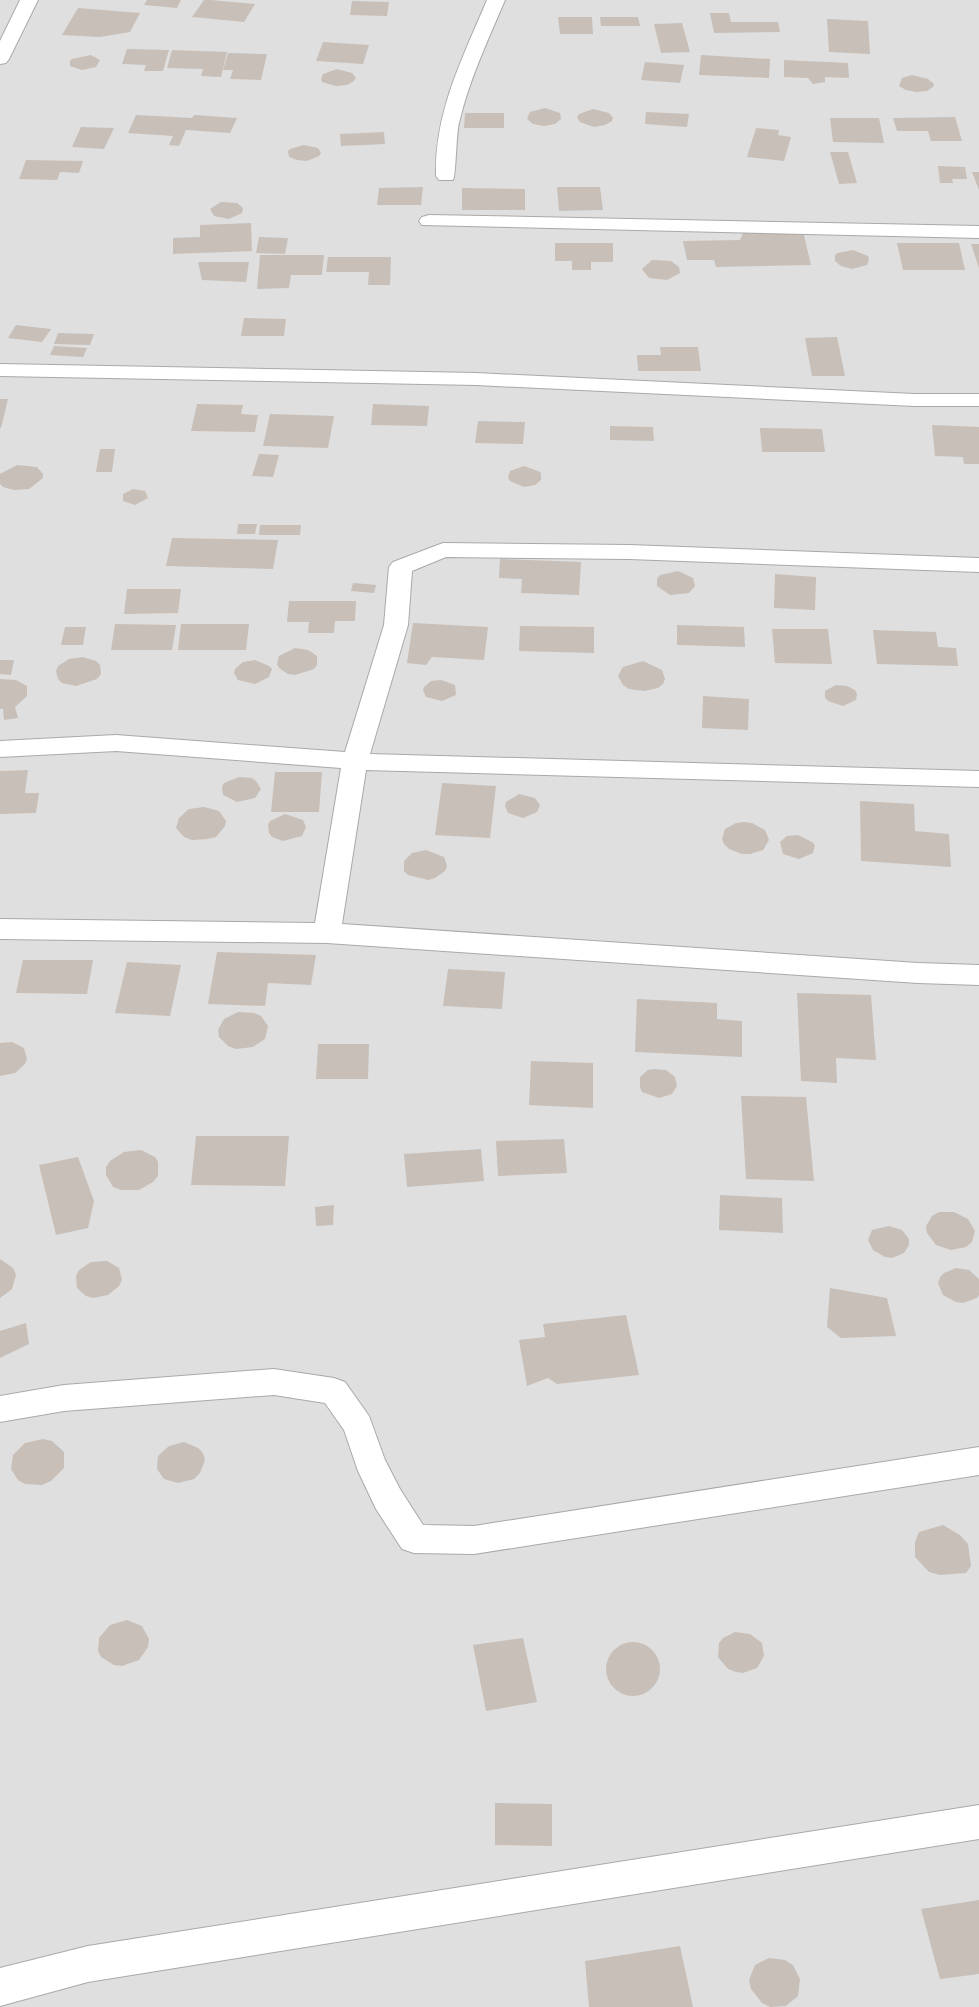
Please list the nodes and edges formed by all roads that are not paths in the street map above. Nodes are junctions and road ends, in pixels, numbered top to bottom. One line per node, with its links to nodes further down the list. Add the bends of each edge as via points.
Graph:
1 (29, 0): 3 (street)
2 (496, 0): 4 (street, via 454,106 444,160)
3 (0, 59)
4 (446, 176)
5 (429, 221): 6 (street)
6 (979, 232)
7 (0, 370): 8 (street, via 476,379 914,400)
8 (979, 400)
9 (979, 565): 11 (street, via 629,552 443,550 401,567 396,625)
10 (0, 750): 11 (street, via 116,743)
11 (355, 761): 12 (street); 14 (street)
12 (979, 779)
13 (0, 929): 14 (street)
14 (328, 933): 15 (street)
15 (979, 975)
16 (0, 1409): 17 (street, via 64,1398 274,1382 334,1392 358,1425 388,1499 414,1539 474,1540)
17 (979, 1461)
18 (979, 1822): 19 (street, via 88,1964)
19 (0, 1987)

